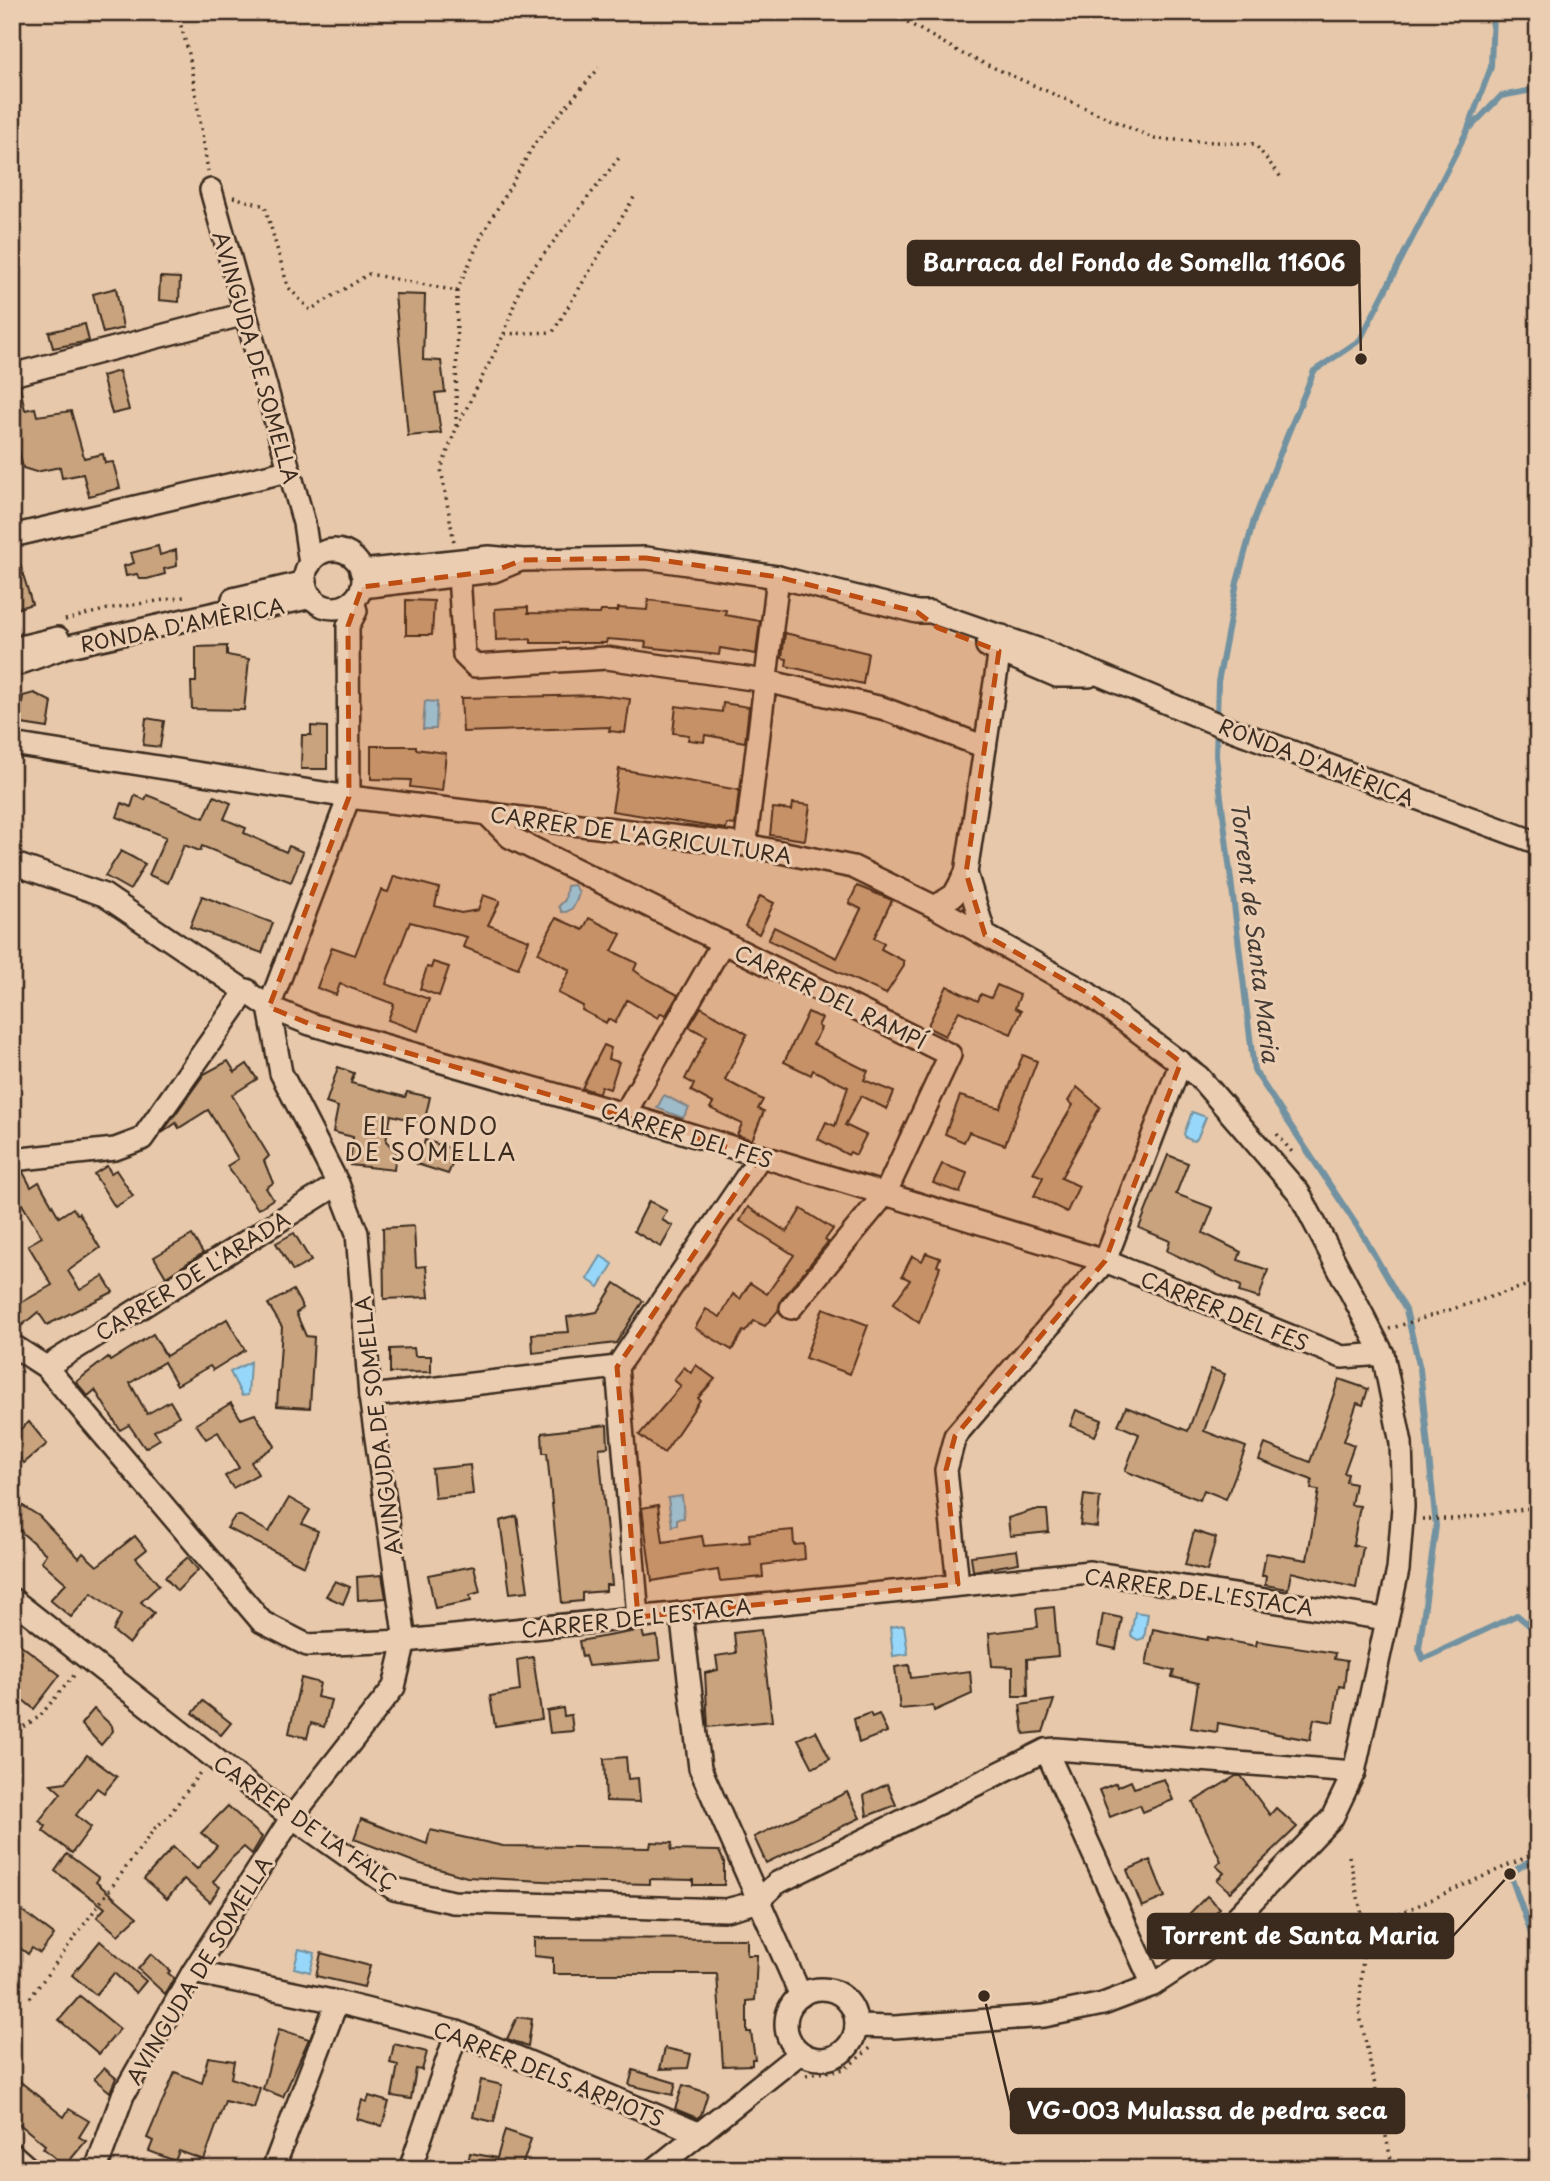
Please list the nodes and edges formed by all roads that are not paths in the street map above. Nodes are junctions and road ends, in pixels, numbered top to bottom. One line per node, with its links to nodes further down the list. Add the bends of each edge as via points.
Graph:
1 (211, 190): 2 (street, AVINGUDA DE SOMELLA)
2 (245, 314): 3 (street); 4 (street, AVINGUDA DE SOMELLA)
3 (12, 375)
4 (288, 471): 5 (street); 7 (street, AVINGUDA DE SOMELLA, via 304,523 319,540)
5 (12, 536)
6 (458, 567): 8 (street, RONDA D'AMÈRICA, via 494,571 523,559 646,558); 9 (street, RONDA D'AMÈRICA); 16 (street, via 464,655 475,666 607,658 765,681 881,708)
7 (313, 574): 9 (street, RONDA D'AMÈRICA, via 323,606); 9 (street, RONDA D'AMÈRICA, via 344,551 353,556); 11 (street, RONDA D'AMÈRICA); 12 (street, RONDA D'AMÈRICA, via 266,607 220,612 65,647)
8 (778, 577): 10 (street, RONDA D'AMÈRICA, via 917,612 938,628); 13 (street)
9 (352, 599): 17 (street)
10 (1000, 643): 16 (street); 20 (street, RONDA D'AMÈRICA, via 1057,676 1098,677)
11 (12, 649)
12 (12, 666)
13 (767, 670)
14 (764, 692): 19 (street)
15 (12, 744): 17 (street, CARRER DE L'AGRICULTURA)
16 (985, 747): 22 (street)
17 (348, 797): 18 (street, CARRER DE L'AGRICULTURA); 27 (street)
18 (486, 813): 23 (street, CARRER DE L'AGRICULTURA, via 746,845 853,867); 25 (street, CARRER DEL RAMPÍ, via 510,837)
19 (746, 840)
20 (1538, 843)
21 (12, 863): 26 (street, CARRER DEL FES, via 104,895)
22 (966, 873): 23 (street, via 954,895); 24 (street)
23 (935, 907): 24 (street, CARRER DE L'AGRICULTURA)
24 (985, 935): 28 (street, CARRER DE L'AGRICULTURA, via 1086,992)
25 (723, 942): 29 (street); 33 (street, CARRER DEL RAMPÍ, via 950,1055)
26 (247, 990): 27 (street, CARRER DEL FES); 31 (street, via 142,1139 115,1149)
27 (269, 1006): 29 (street, CARRER DEL FES, via 310,1024); 32 (street, AVINGUDA DE SOMELLA, via 281,1073)
28 (1181, 1062): 34 (street); 36 (street, CARRER DE L'AGRICULTURA, via 1244,1126 1299,1193)
29 (624, 1115): 30 (street, CARRER DEL FES)
30 (760, 1157): 33 (street, CARRER DEL FES); 39 (street)
31 (12, 1160)
32 (338, 1184): 38 (street, CARRER DE L'ARADA); 40 (street, AVINGUDA DE SOMELLA, via 357,1233)
33 (885, 1194): 34 (street, CARRER DEL FES); 35 (street, CARRER DEL RAMPÍ)
34 (1105, 1261): 36 (street, CARRER DEL FES, via 1342,1357); 41 (street, via 955,1436 946,1470)
35 (790, 1308)
36 (1386, 1335): 45 (street, CARRER DE L'AGRICULTURA, via 1401,1443 1403,1507 1398,1570)
37 (12, 1345): 38 (street, CARRER DE L'ESTACA)
38 (46, 1367): 46 (street, CARRER DE L'ESTACA, via 262,1622 307,1645)
39 (617, 1367): 40 (street); 44 (street)
40 (370, 1396): 46 (street, AVINGUDA DE SOMELLA)
41 (958, 1584): 43 (street, CARRER DE L'ESTACA); 45 (street, CARRER DE L'ESTACA, via 1090,1572)
42 (12, 1599): 49 (street, CARRER DE LA FALÇ)
43 (681, 1613): 44 (street, CARRER DE L'ESTACA); 50 (street, via 700,1768)
44 (638, 1617): 46 (street, CARRER DE L'ESTACA)
45 (1385, 1619): 48 (street, CARRER DE L'AGRICULTURA)
46 (405, 1641): 49 (street, AVINGUDA DE SOMELLA, via 394,1687)
47 (1046, 1750): 48 (street); 50 (street, via 777,1882); 52 (street)
48 (1354, 1772): 52 (street, CARRER DE L'AGRICULTURA, via 1332,1818 1287,1866 1203,1952)
49 (292, 1817): 50 (street, CARRER DE LA FALÇ, via 394,1889 453,1902 726,1910); 51 (street, AVINGUDA DE SOMELLA)
50 (757, 1902): 53 (street)
51 (193, 1972): 54 (street, CARRER DELS ARPIOTS); 61 (street, AVINGUDA DE SOMELLA, via 123,2095)
52 (1153, 1985): 55 (street, CARRER DE L'AGRICULTURA, via 1103,2004 1044,2016 895,2028)
53 (801, 1996): 55 (street, via 818,1990 839,1995 850,2005); 57 (street, via 792,2004 785,2025)
54 (337, 2002): 56 (street, CARRER DELS ARPIOTS); 62 (street)
55 (856, 2026): 57 (street, via 848,2046 837,2055 818,2059)
56 (457, 2032): 58 (street, CARRER DELS ARPIOTS); 63 (street)
57 (800, 2053): 58 (street)
58 (698, 2133): 64 (street)
59 (12, 2154): 60 (street)
60 (29, 2169)
61 (96, 2169)
62 (273, 2169)
63 (410, 2169)
64 (655, 2169)

